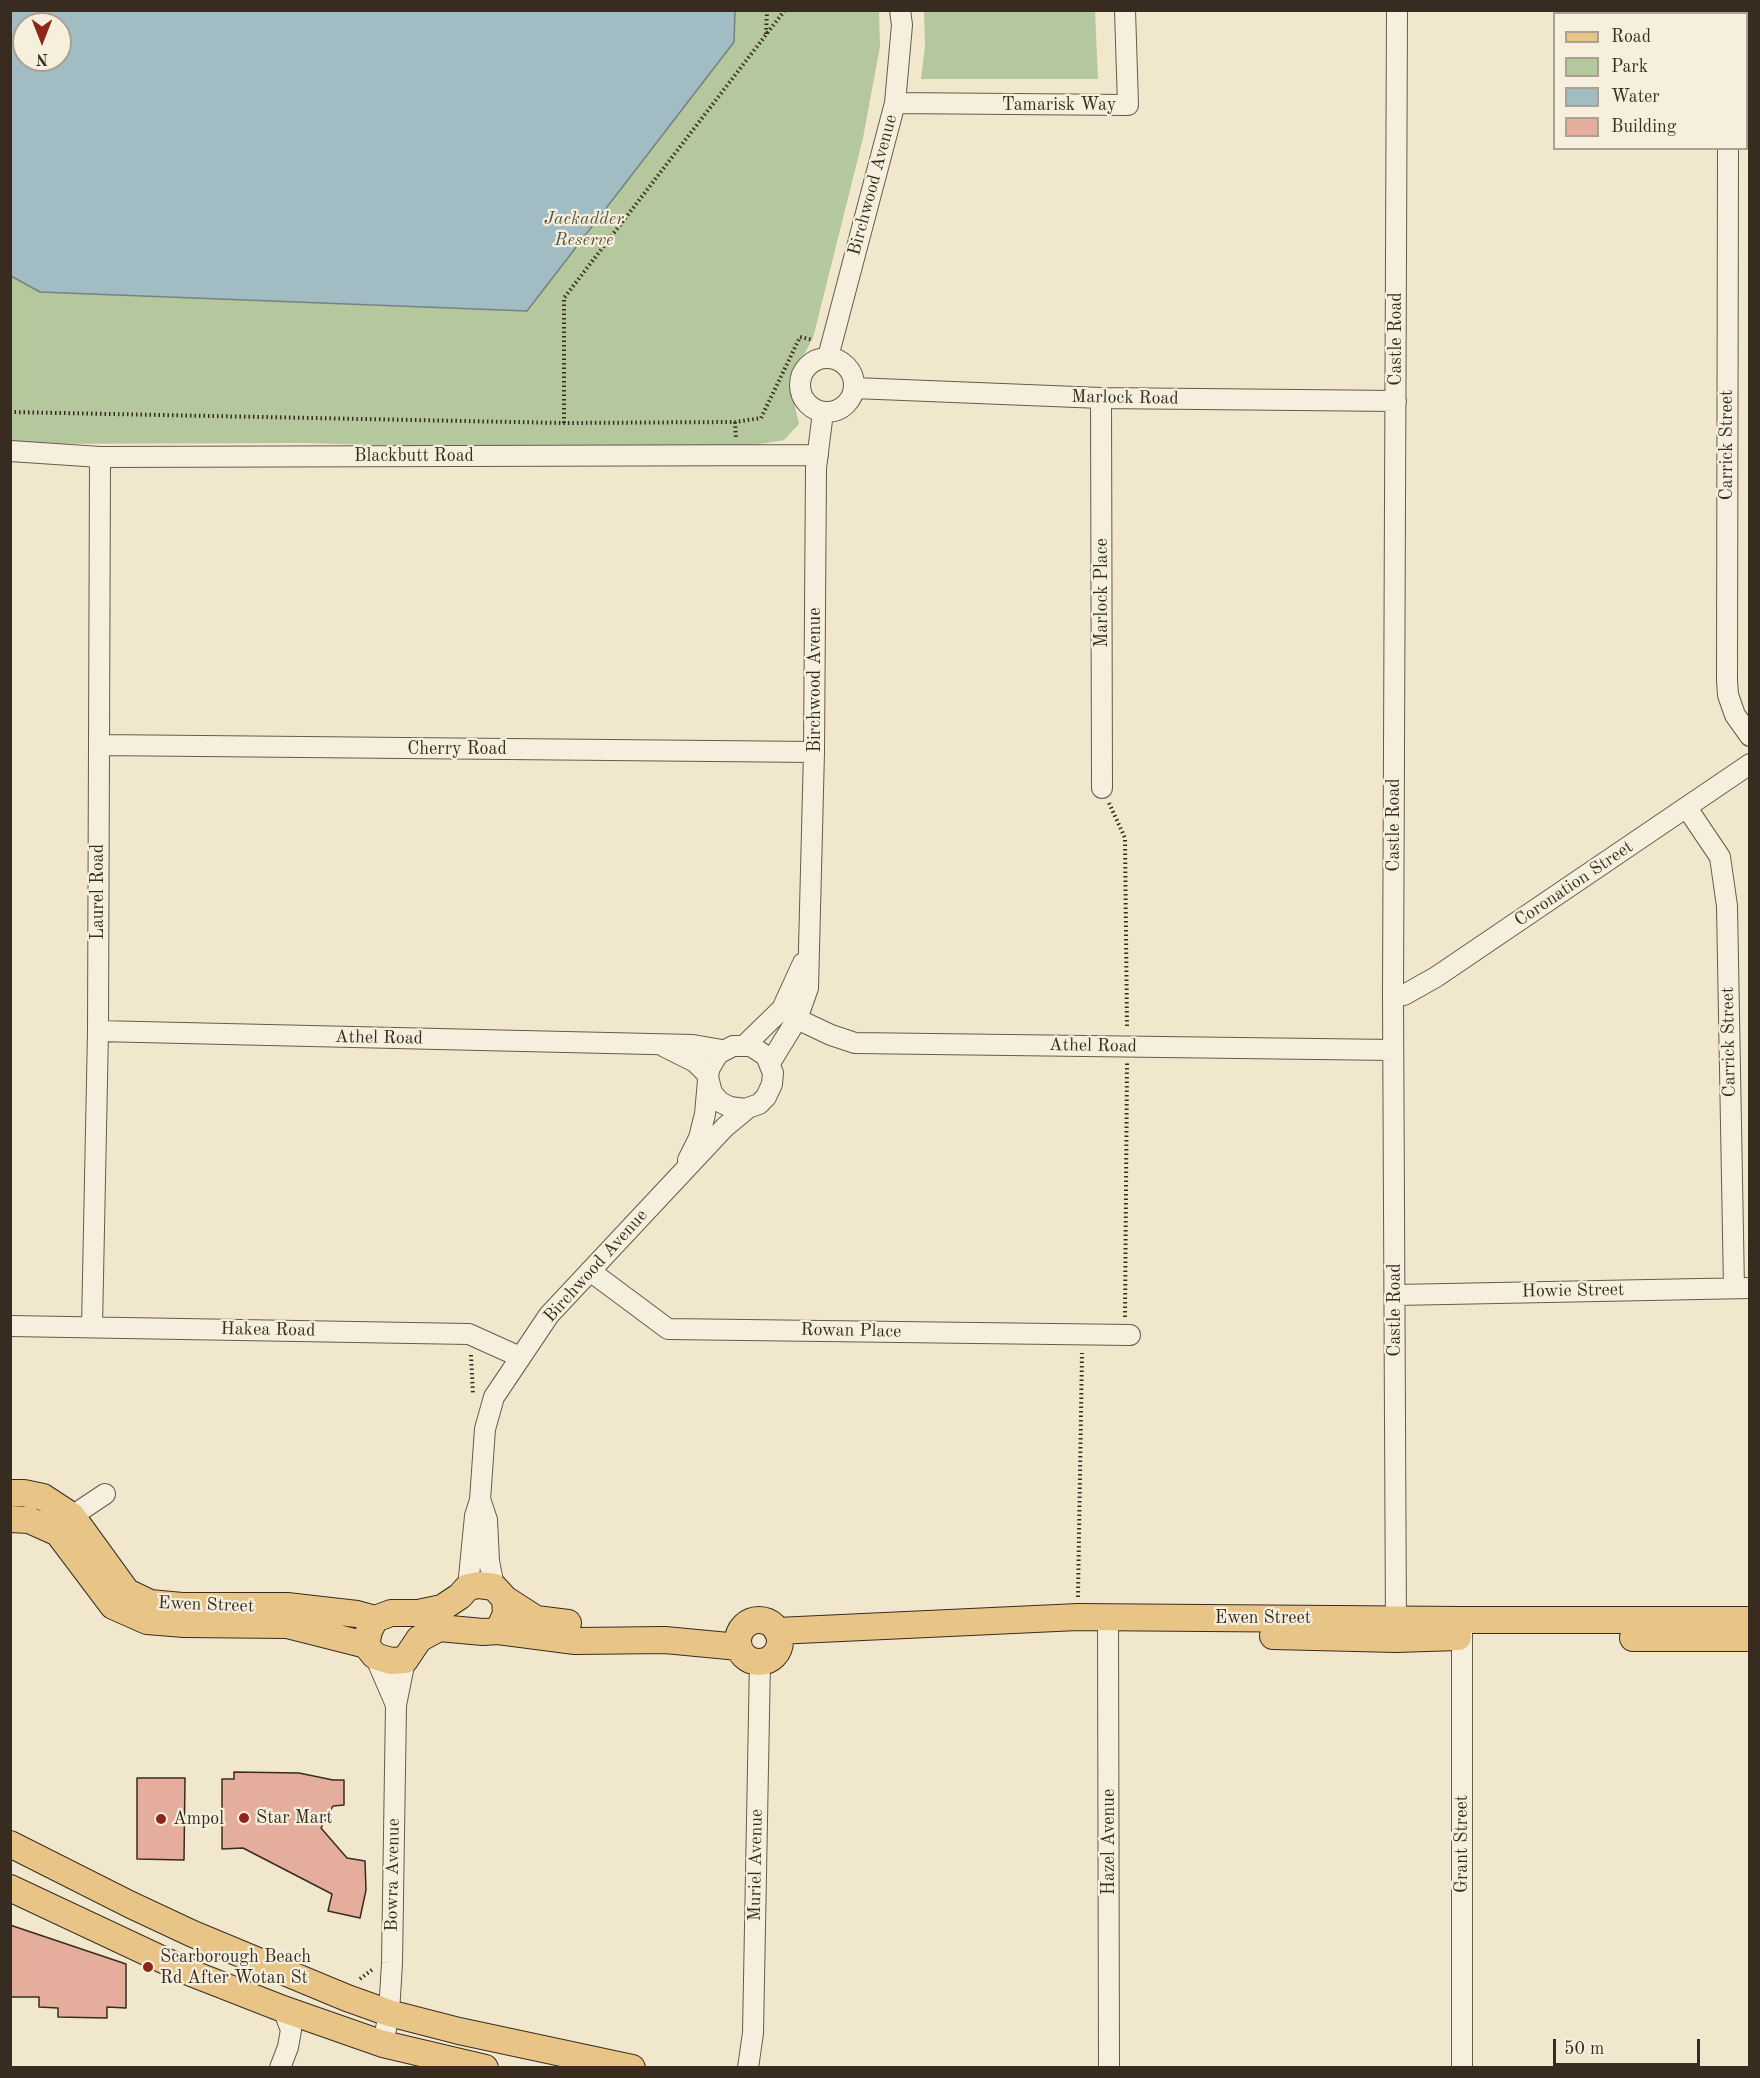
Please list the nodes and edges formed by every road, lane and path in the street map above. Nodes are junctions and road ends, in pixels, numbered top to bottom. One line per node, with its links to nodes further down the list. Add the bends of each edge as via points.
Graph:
1 (767, 10): 6 (path)
2 (785, 10): 6 (path)
3 (900, 10): 7 (street, Birchwood Avenue)
4 (1125, 10): 7 (street, Tamarisk Way, via 1128,105)
5 (1397, 10): 12 (street, Castle Road)
6 (766, 35): 15 (path, via 564,298)
7 (895, 104): 9 (street, Birchwood Avenue)
8 (1728, 150): 19 (street, Carrick Street, via 1727,680 1735,715)
9 (829, 352): 10 (street, via 850,370); 14 (street, via 807,366 800,379 801,395 810,406); 15 (path, via 800,336 761,418 735,422)
10 (854, 387): 11 (street, Marlock Road); 14 (street, via 849,401 840,409)
11 (1101, 398): 12 (street, Marlock Road); 23 (street, Marlock Place)
12 (1396, 401): 26 (street, Castle Road)
13 (10, 412): 15 (path)
14 (823, 412): 17 (street, Birchwood Avenue)
15 (564, 423)
16 (10, 451): 18 (street, Blackbutt Road)
17 (818, 455): 18 (street, Blackbutt Road); 21 (street, Birchwood Avenue)
18 (99, 457): 20 (street, Laurel Road)
19 (1749, 736)
20 (99, 746): 21 (street, Cherry Road); 28 (street, Laurel Road)
21 (814, 752): 25 (street, Birchwood Avenue)
22 (1749, 764): 24 (street, Coronation Street)
23 (1102, 788)
24 (1687, 808): 26 (street, Coronation Street, via 1436,976 1404,995); 38 (street, Carrick Street, via 1720,857 1727,906)
25 (808, 947): 27 (street, Birchwood Avenue, via 807,988); 30 (street, Birchwood Avenue, via 782,1009)
26 (1393, 995): 32 (street, Castle Road)
27 (797, 1019): 32 (street, Athel Road, via 855,1043); 33 (street, Birchwood Avenue)
28 (98, 1032): 29 (street, Athel Road); 41 (street, Laurel Road)
29 (660, 1044): 31 (street, Athel Road); 34 (street, Athel Road, via 694,1062)
30 (745, 1045): 31 (street); 33 (street, via 761,1051)
31 (722, 1050): 34 (street, Birchwood Avenue, via 714,1059)
32 (1393, 1050): 39 (street, Castle Road)
33 (770, 1063): 35 (street, Birchwood Avenue, via 770,1090 764,1100)
34 (708, 1078): 35 (street, via 712,1093 720,1102 736,1109); 36 (street, Birchwood Avenue, via 699,1138)
35 (748, 1108): 36 (street, Birchwood Avenue)
36 (682, 1172): 37 (street, Birchwood Avenue)
37 (590, 1271): 42 (street, Rowan Place, via 668,1329); 45 (street, Birchwood Avenue, via 549,1315)
38 (1742, 1288): 39 (street, Howie Street)
39 (1396, 1295): 59 (street, Castle Road)
40 (10, 1326): 41 (street, Hakea Road)
41 (92, 1327): 43 (street, Hakea Road)
42 (1082, 1334): 44 (street, Rowan Place); 54 (path)
43 (469, 1335): 45 (street, Hakea Road); 46 (path)
44 (1130, 1335)
45 (520, 1357): 49 (street, Birchwood Avenue, via 494,1397 488,1418)
46 (473, 1406)
47 (10, 1493): 51 (main road, Ewen Street, via 44,1497)
48 (105, 1494): 51 (street)
49 (480, 1500): 52 (street, Birchwood Avenue); 53 (street, Birchwood Avenue, via 487,1520 489,1561)
50 (10, 1519): 51 (main road, Ewen Street)
51 (65, 1525): 55 (main road, Ewen Street, via 127,1592 150,1603 287,1606); 64 (main road, Ewen Street, via 113,1606 147,1621 287,1625)
52 (468, 1587): 53 (main road, via 479,1585); 55 (main road, Ewen Street, via 442,1608 392,1613)
53 (500, 1593): 60 (main road, via 506,1614); 63 (main road, via 536,1618 566,1623 673,1626)
54 (1078, 1617): 57 (main road, Ewen Street); 61 (main road, Ewen Street)
55 (375, 1619): 64 (main road, via 369,1631)
56 (1749, 1620): 58 (main road, Ewen Street)
57 (1109, 1625): 59 (main road, Ewen Street); 61 (main road, Ewen Street); 77 (street, Hazel Avenue)
58 (1462, 1628): 59 (main road, Ewen Street); 62 (main road, Ewen Street); 78 (street, Grant Street)
59 (1396, 1629)
60 (498, 1631): 63 (main road, via 575,1641); 65 (main road, via 439,1628 419,1638)
61 (778, 1637): 63 (main road, via 768,1622 756,1620 744,1625); 66 (main road, via 773,1656)
62 (1749, 1638)
63 (740, 1639): 66 (main road, via 747,1658)
64 (371, 1651): 65 (main road, Ewen Street, via 392,1661); 67 (street, Bowra Avenue)
65 (405, 1660): 67 (street, Bowra Avenue)
66 (760, 1661): 76 (street, Muriel Avenue, via 753,2033)
67 (396, 1705): 71 (street, Bowra Avenue)
68 (10, 1844): 71 (main road, via 193,1934)
69 (10, 1888): 70 (main road, via 191,1973)
70 (283, 2009): 72 (main road); 73 (street, via 291,2030)
71 (389, 2013): 72 (street, Bowra Avenue); 75 (main road)
72 (382, 2044): 74 (main road)
73 (280, 2067)
74 (485, 2067)
75 (632, 2067)
76 (748, 2067)
77 (1109, 2067)
78 (1462, 2067)

